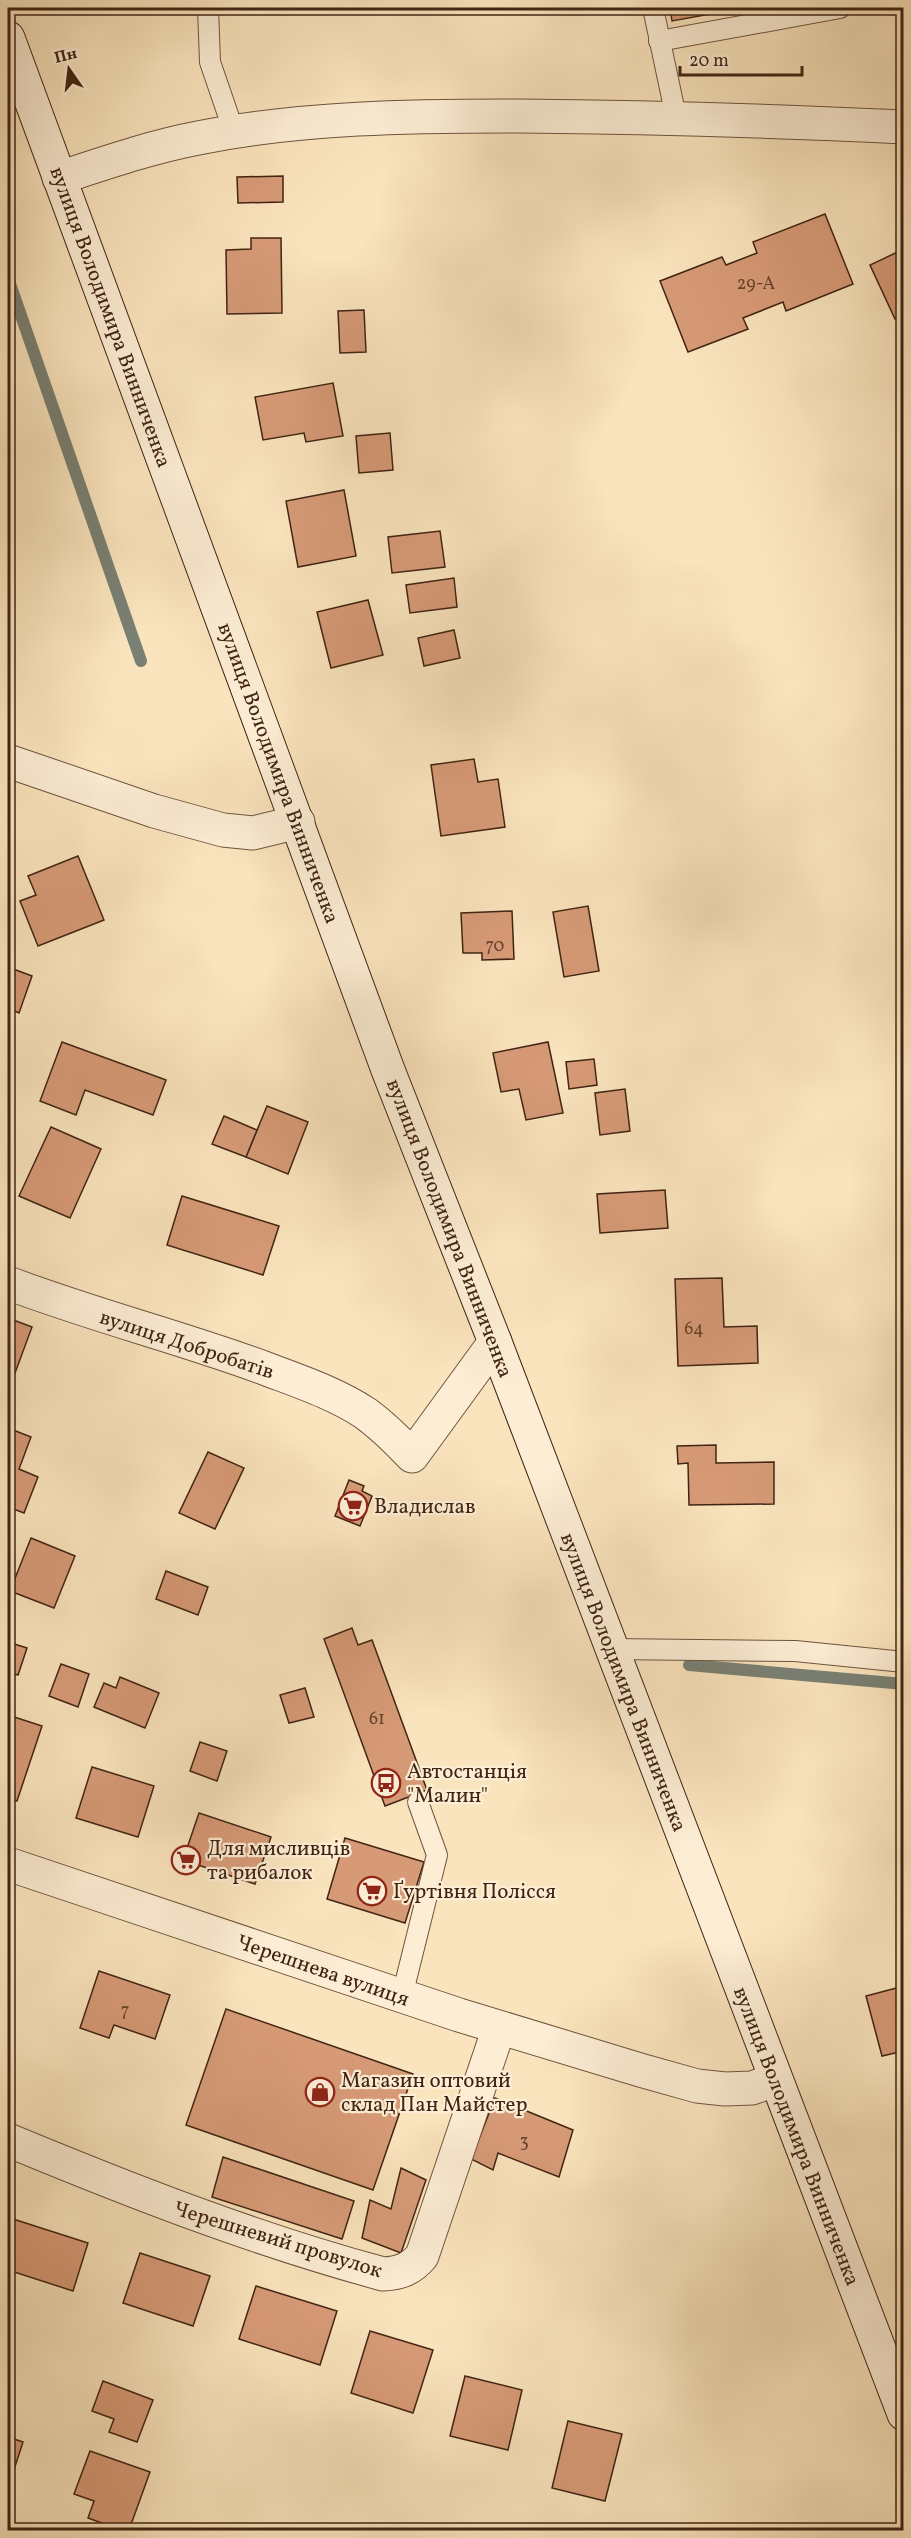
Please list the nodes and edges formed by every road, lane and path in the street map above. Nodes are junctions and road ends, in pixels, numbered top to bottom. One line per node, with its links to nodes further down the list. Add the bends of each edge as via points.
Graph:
1 (208, 8): 9 (lane, via 210,62)
2 (653, 8): 6 (lane)
3 (840, 8): 4 (lane)
4 (785, 12): 6 (lane)
5 (8, 38): 10 (street, вулиця Володимира Винниченка)
6 (659, 41): 7 (lane)
7 (676, 117): 8 (street); 9 (street, via 378,118)
8 (903, 127)
9 (234, 132): 10 (street, via 141,151)
10 (59, 178): 12 (street, вулиця Володимира Винниченка)
11 (8, 761): 12 (street, via 223,830 253,833)
12 (298, 822): 14 (street, вулиця Володимира Винниченка, via 388,1070)
13 (8, 1283): 14 (street, вулиця Добробатів, via 304,1383 363,1412 388,1430 412,1456)
14 (495, 1342): 15 (street, вулиця Володимира Винниченка)
15 (611, 1649): 16 (lane, via 795,1651); 21 (street, вулиця Володимира Винниченка)
16 (903, 1662)
17 (418, 1802): 19 (lane, via 437,1855)
18 (8, 1863): 19 (street, Черешнева вулиця)
19 (402, 1996): 20 (street, Черешнева вулиця)
20 (499, 2028): 21 (street, Черешнева вулиця, via 697,2086 752,2088); 22 (street, Черешневий провулок, via 422,2256 414,2266 399,2273 383,2274 254,2235)
21 (775, 2080): 23 (street, вулиця Володимира Винниченка)
22 (8, 2140)
23 (903, 2414)

